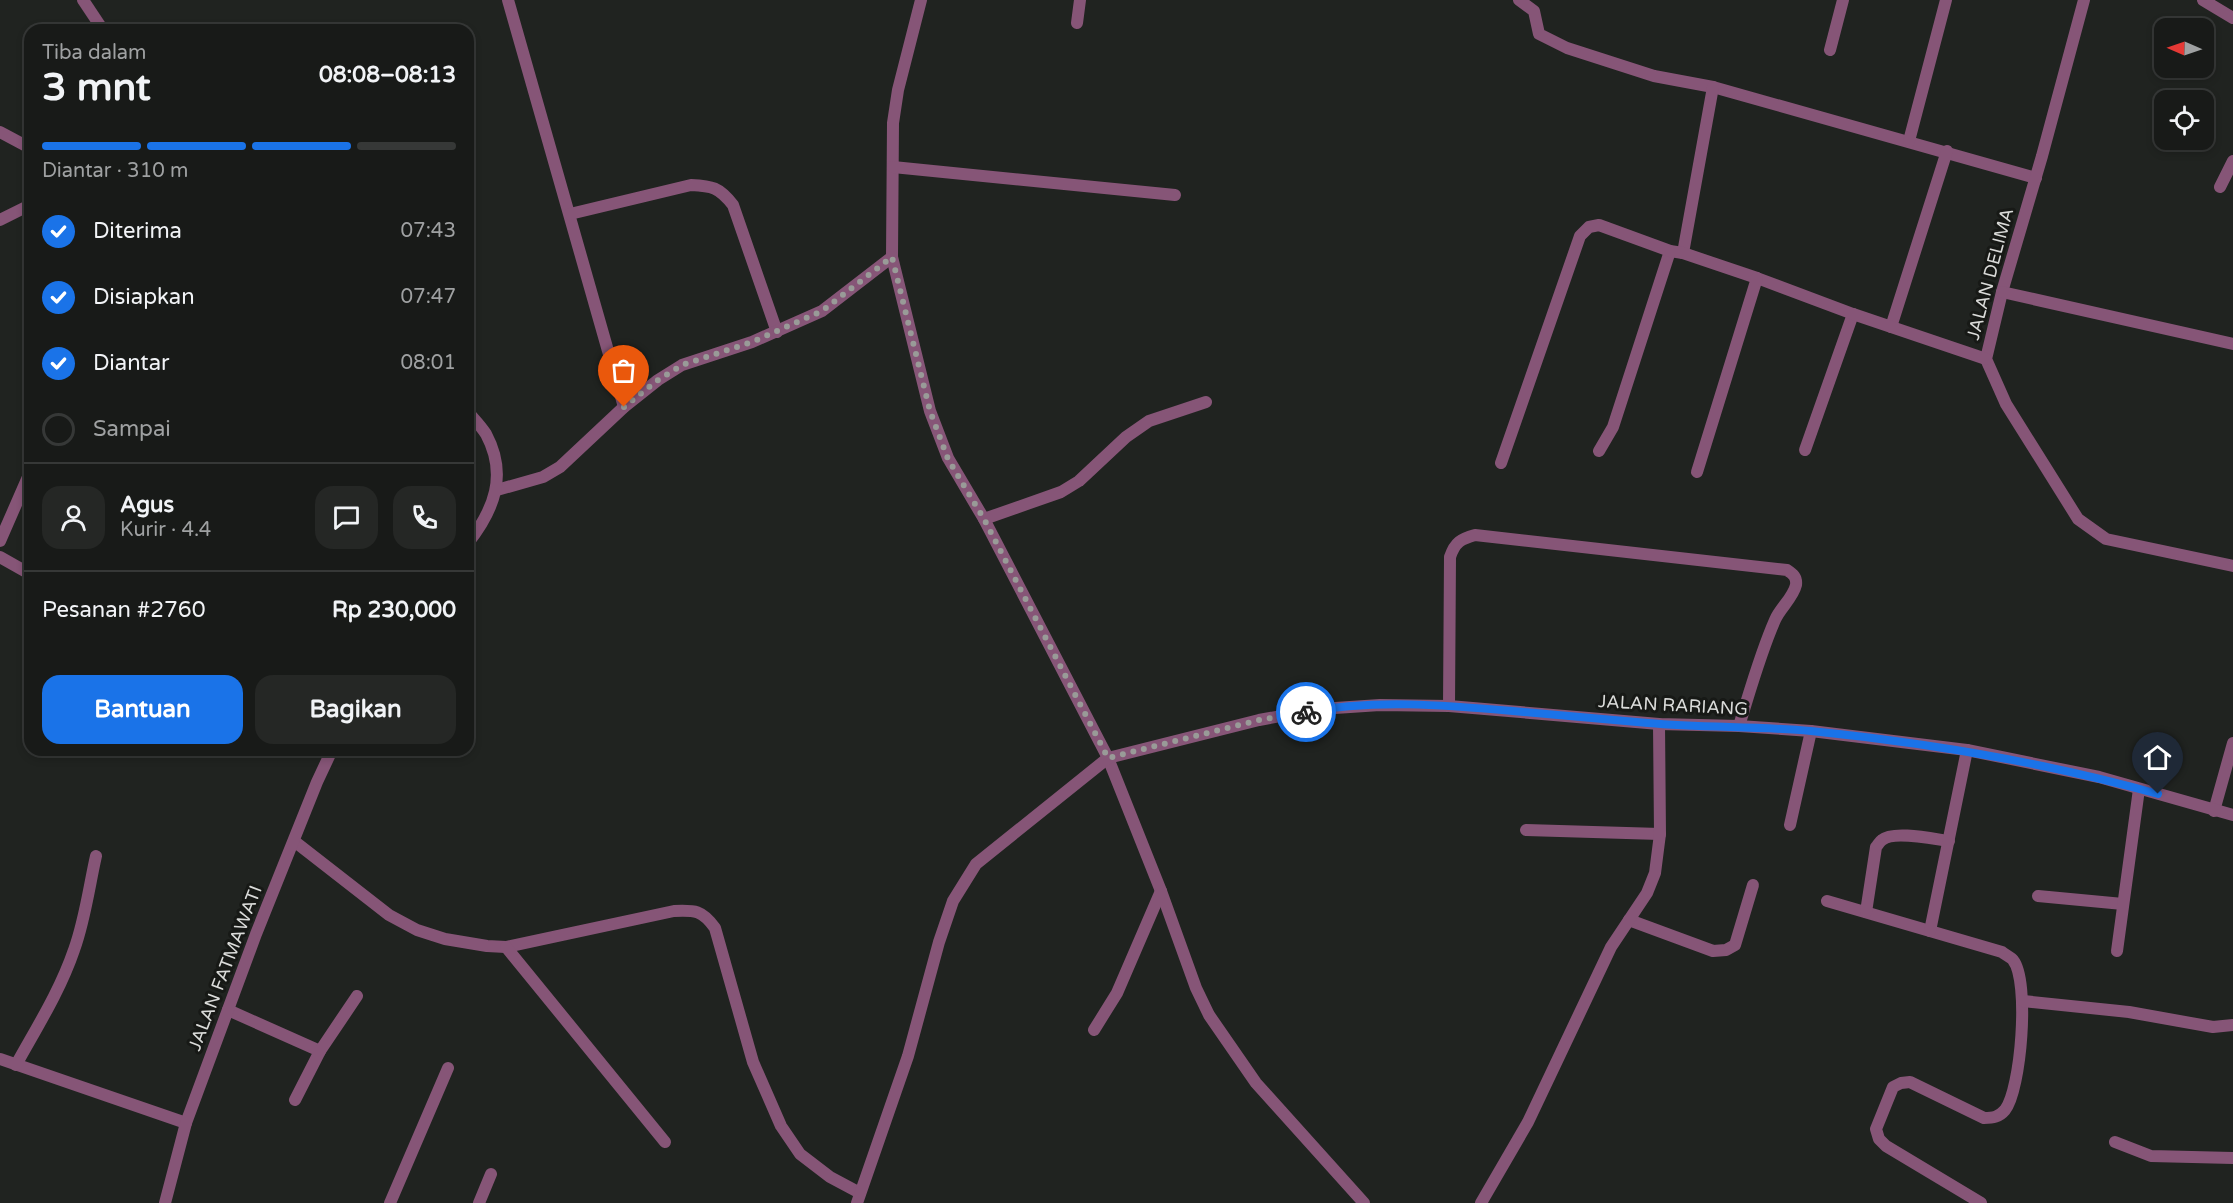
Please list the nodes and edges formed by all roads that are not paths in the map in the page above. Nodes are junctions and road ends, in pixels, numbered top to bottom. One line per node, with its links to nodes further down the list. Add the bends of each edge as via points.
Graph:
1 (83, 0): 12 (street)
2 (508, 0): 25 (street)
3 (921, 0): 20 (street, via 898,90)
4 (1080, 0): 11 (street)
5 (1519, 0): 14 (street, via 1533,11 1542,36 1567,48 1654,76)
6 (1843, 0): 13 (street)
7 (1947, 0): 16 (street)
8 (2084, 0): 21 (street, JALAN DELIMA)
9 (2203, 0): 10 (street)
10 (2233, 18)
11 (1077, 23)
12 (99, 24)
13 (1830, 50)
14 (1713, 87): 16 (street); 28 (street)
15 (0, 132): 17 (street)
16 (1909, 141): 18 (street)
17 (24, 145)
18 (1947, 152): 21 (street); 33 (street)
19 (2233, 161): 22 (street)
20 (893, 167): 23 (street); 29 (street)
21 (2036, 178): 31 (street, JALAN DELIMA)
22 (2220, 187)
23 (1175, 195)
24 (24, 208): 26 (street)
25 (570, 214): 34 (street, via 691,185 710,185 724,193 733,205); 38 (street)
26 (0, 220)
27 (1670, 251): 28 (street); 41 (street, via 1613,427); 42 (street, via 1599,225 1588,227 1580,236)
28 (1683, 253): 30 (street)
29 (892, 257): 34 (street, via 822,311); 46 (street, via 930,411 948,459)
30 (1756, 278): 32 (street); 43 (street)
31 (2002, 292): 35 (street); 36 (street, JALAN DELIMA)
32 (1853, 314): 33 (street); 40 (street)
33 (1891, 327): 36 (street)
34 (777, 332): 38 (street, via 682,365)
35 (2233, 344)
36 (1986, 359): 50 (street, JALAN DELIMA, via 2006,404 2078,519 2106,539)
37 (1206, 402): 46 (street, via 1149,421 1061,492)
38 (624, 407): 45 (street, via 560,467 543,477)
39 (474, 419): 45 (street, via 486,434 493,453)
40 (1805, 450)
41 (1599, 452)
42 (1501, 463)
43 (1697, 472)
44 (24, 486): 48 (street)
45 (497, 490): 47 (street)
46 (984, 519): 59 (street)
47 (474, 535)
48 (0, 541)
49 (0, 557): 51 (street)
50 (2233, 566)
51 (24, 571)
52 (1449, 706): 53 (street, JALAN RARIANG); 54 (street, via 1450,557 1461,539 1476,535 1787,570 1794,575 1794,592 1776,617); 59 (street, JALAN RARIANG, via 1320,709 1259,720)
53 (1659, 724): 54 (street, JALAN RARIANG); 65 (street)
54 (1739, 726): 55 (street, JALAN RARIANG)
55 (1811, 731): 57 (street, JALAN RARIANG); 63 (street)
56 (2233, 743): 61 (street)
57 (1967, 750): 60 (street, JALAN RARIANG); 67 (street)
58 (329, 756): 66 (street, JALAN FATMAWATI)
59 (1108, 758): 70 (street); 94 (street, via 976,864 953,901 908,1056)
60 (2139, 789): 61 (street, JALAN RARIANG); 73 (street)
61 (2214, 811): 62 (street, JALAN RARIANG)
62 (2233, 815)
63 (1790, 825)
64 (1526, 830): 65 (street)
65 (1660, 834): 75 (street, via 1655,873)
66 (294, 841): 77 (street, via 389,915 417,930 445,939); 81 (street, JALAN FATMAWATI)
67 (1948, 841): 74 (street, via 1903,835 1882,839 1876,847); 76 (street)
68 (96, 856): 86 (street, via 74,951 56,993)
69 (1753, 885): 75 (street, via 1735,945 1726,950 1713,951)
70 (1161, 891): 83 (street, via 1116,993); 98 (street, via 1209,1015 1256,1083)
71 (2038, 896): 73 (street)
72 (1827, 901): 74 (street)
73 (2123, 904): 78 (street)
74 (1866, 912): 76 (street)
75 (1629, 920): 99 (street, via 1611,947 1528,1122)
76 (1930, 931): 80 (street, via 2002,952 2013,960)
77 (506, 947): 90 (street); 94 (street, via 674,911 698,912 707,917 714,928 753,1062 781,1126 800,1154)
78 (2117, 951)
79 (357, 996): 84 (street)
80 (2023, 1001): 82 (street, via 2129,1012 2213,1027); 100 (street, via 2017,1078 2006,1108 1996,1117 1984,1118 1910,1082 1893,1087 1876,1129 1886,1146)
81 (228, 1010): 84 (street); 89 (street, JALAN FATMAWATI)
82 (2233, 1025)
83 (1094, 1030)
84 (320, 1051): 88 (street)
85 (0, 1059): 86 (street)
86 (16, 1065): 89 (street)
87 (448, 1068): 96 (street)
88 (295, 1100)
89 (186, 1123): 95 (street, JALAN FATMAWATI)
90 (665, 1142)
91 (2115, 1142): 92 (street, via 2151,1156)
92 (2233, 1158)
93 (491, 1174): 97 (street)
94 (859, 1198)
95 (165, 1203)
96 (390, 1203)
97 (479, 1203)
98 (1364, 1203)
99 (1481, 1203)
100 (1981, 1203)

